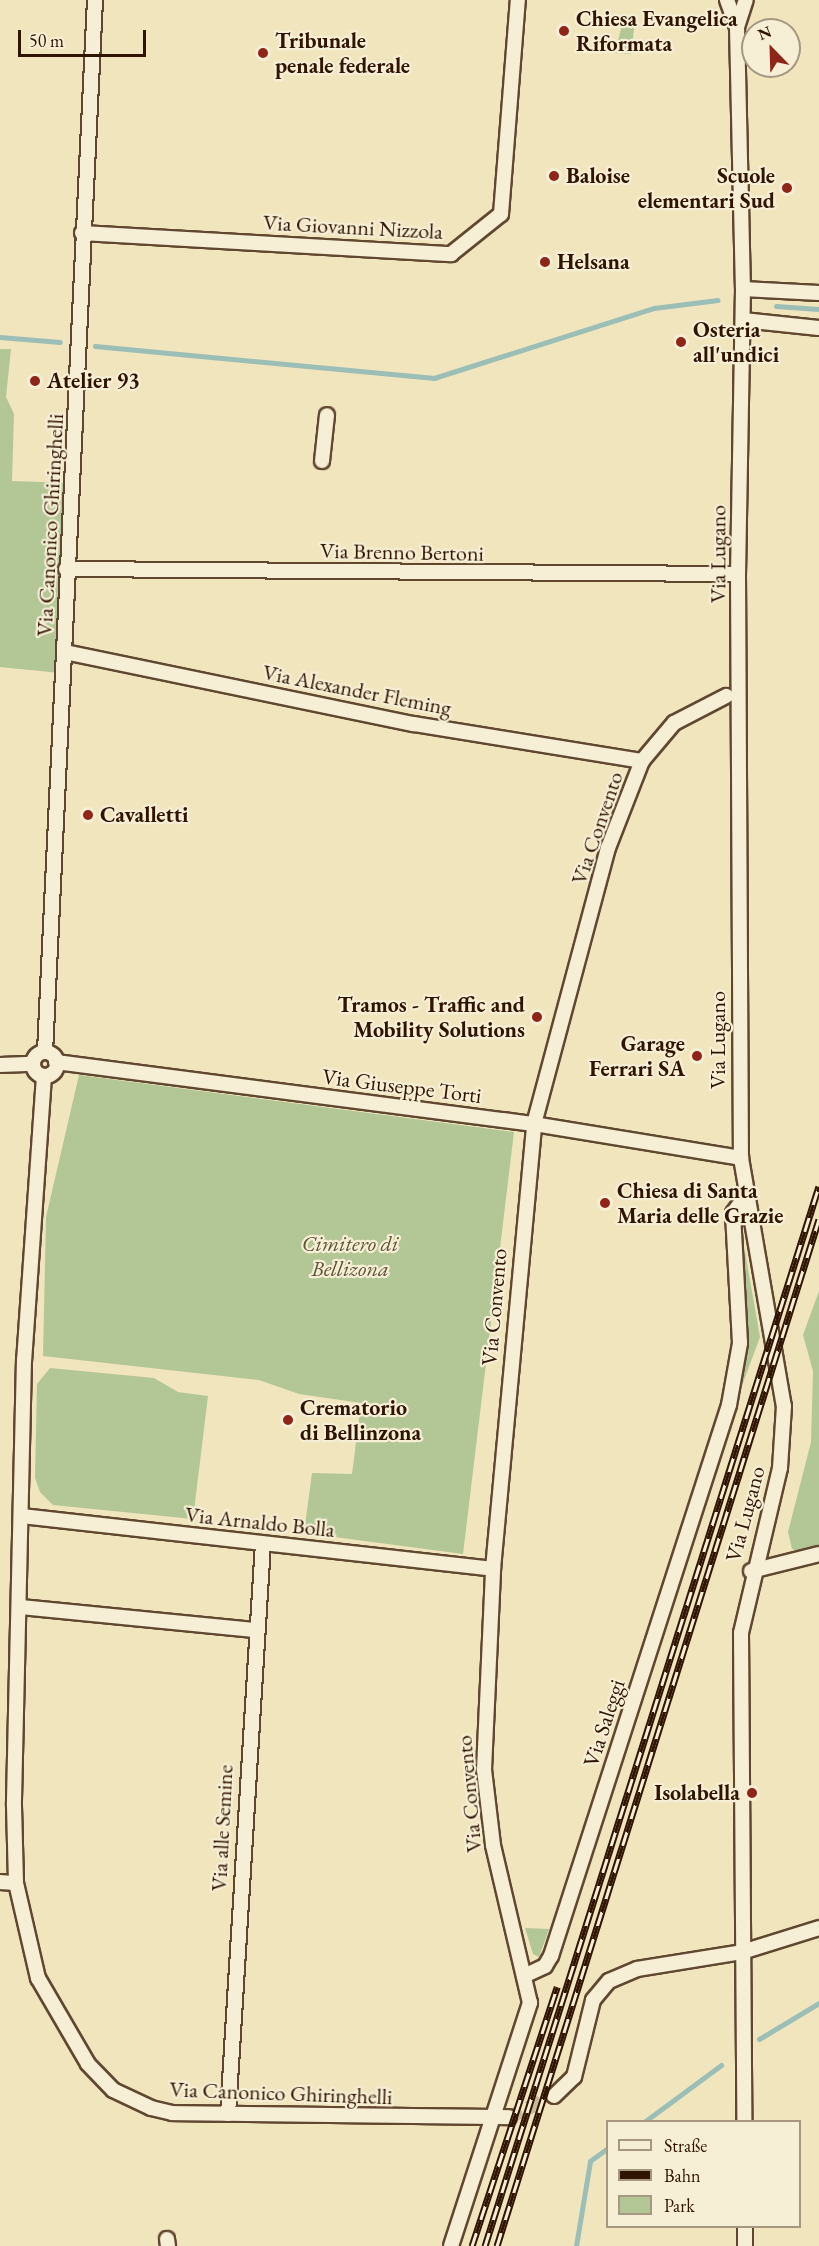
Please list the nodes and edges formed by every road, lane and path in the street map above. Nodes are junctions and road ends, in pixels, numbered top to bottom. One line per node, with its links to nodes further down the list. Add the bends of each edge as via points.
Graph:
1 (95, 0): 6 (street, Via Canonico Ghiringhelli)
2 (518, 0): 6 (street, Via Giovanni Nizzola, via 501,214 452,254)
3 (727, 0): 5 (street, Via Lugano)
4 (746, 0): 5 (street, Via Lugano)
5 (737, 27): 7 (street, Via Lugano)
6 (82, 233): 13 (street, Via Canonico Ghiringhelli)
7 (743, 289): 8 (street); 9 (street, Via Lugano)
8 (819, 293)
9 (743, 320): 10 (street); 14 (street, Via Lugano)
10 (819, 328)
11 (327, 415): 12 (street)
12 (322, 461)
13 (66, 569): 14 (street, Via Brenno Bertoni); 15 (street, Via Canonico Ghiringhelli)
14 (738, 574): 24 (street, Via Lugano)
15 (65, 652): 17 (street, Via Alexander Fleming, via 414,724); 18 (street, Via Canonico Ghiringhelli)
16 (726, 696): 17 (street, Via Convento, via 674,723)
17 (642, 761): 23 (street, Via Convento, via 608,848)
18 (45, 1052): 19 (street); 20 (street)
19 (56, 1062): 22 (street, via 53,1072); 23 (street, Via Giuseppe Torti)
20 (33, 1064): 21 (street); 22 (street)
21 (0, 1065)
22 (44, 1076): 26 (street, Via Canonico Ghiringhelli, via 24,1359)
23 (534, 1124): 24 (street, Via Giuseppe Torti); 29 (street, Via Convento)
24 (741, 1158): 25 (street, Via Lugano)
25 (746, 1196): 30 (street, Via Lugano, via 784,1406 780,1468); 37 (street, Via Saleggi, via 734,1213 740,1343 729,1405 551,1956 545,1966)
26 (22, 1516): 27 (street, Via Arnaldo Bolla); 31 (street, Via Canonico Ghiringhelli)
27 (263, 1544): 29 (street, Via Arnaldo Bolla); 32 (street, Via alle Semine)
28 (819, 1554): 30 (street)
29 (493, 1569): 37 (street, Via Convento, via 484,1770 494,1852)
30 (751, 1571): 36 (street, Via Lugano, via 741,1633)
31 (20, 1607): 32 (street); 34 (street, Via Canonico Ghiringhelli)
32 (255, 1630): 39 (street, Via alle Semine)
33 (0, 1882): 34 (street)
34 (16, 1883): 39 (street, Via Canonico Ghiringhelli, via 38,1978 75,2048 104,2082 151,2108)
35 (819, 1928): 36 (street)
36 (742, 1952): 38 (street, via 636,1969 601,1987 576,2072); 42 (street, Via Lugano)
37 (526, 1975): 41 (street, via 527,2022)
38 (554, 2096)
39 (228, 2114): 41 (street, Via Canonico Ghiringhelli)
40 (510, 2117): 41 (street, Via Canonico Ghiringhelli)
41 (494, 2120): 44 (street)
42 (744, 2120)
43 (745, 2228): 45 (street)
44 (451, 2246)
45 (745, 2246)

